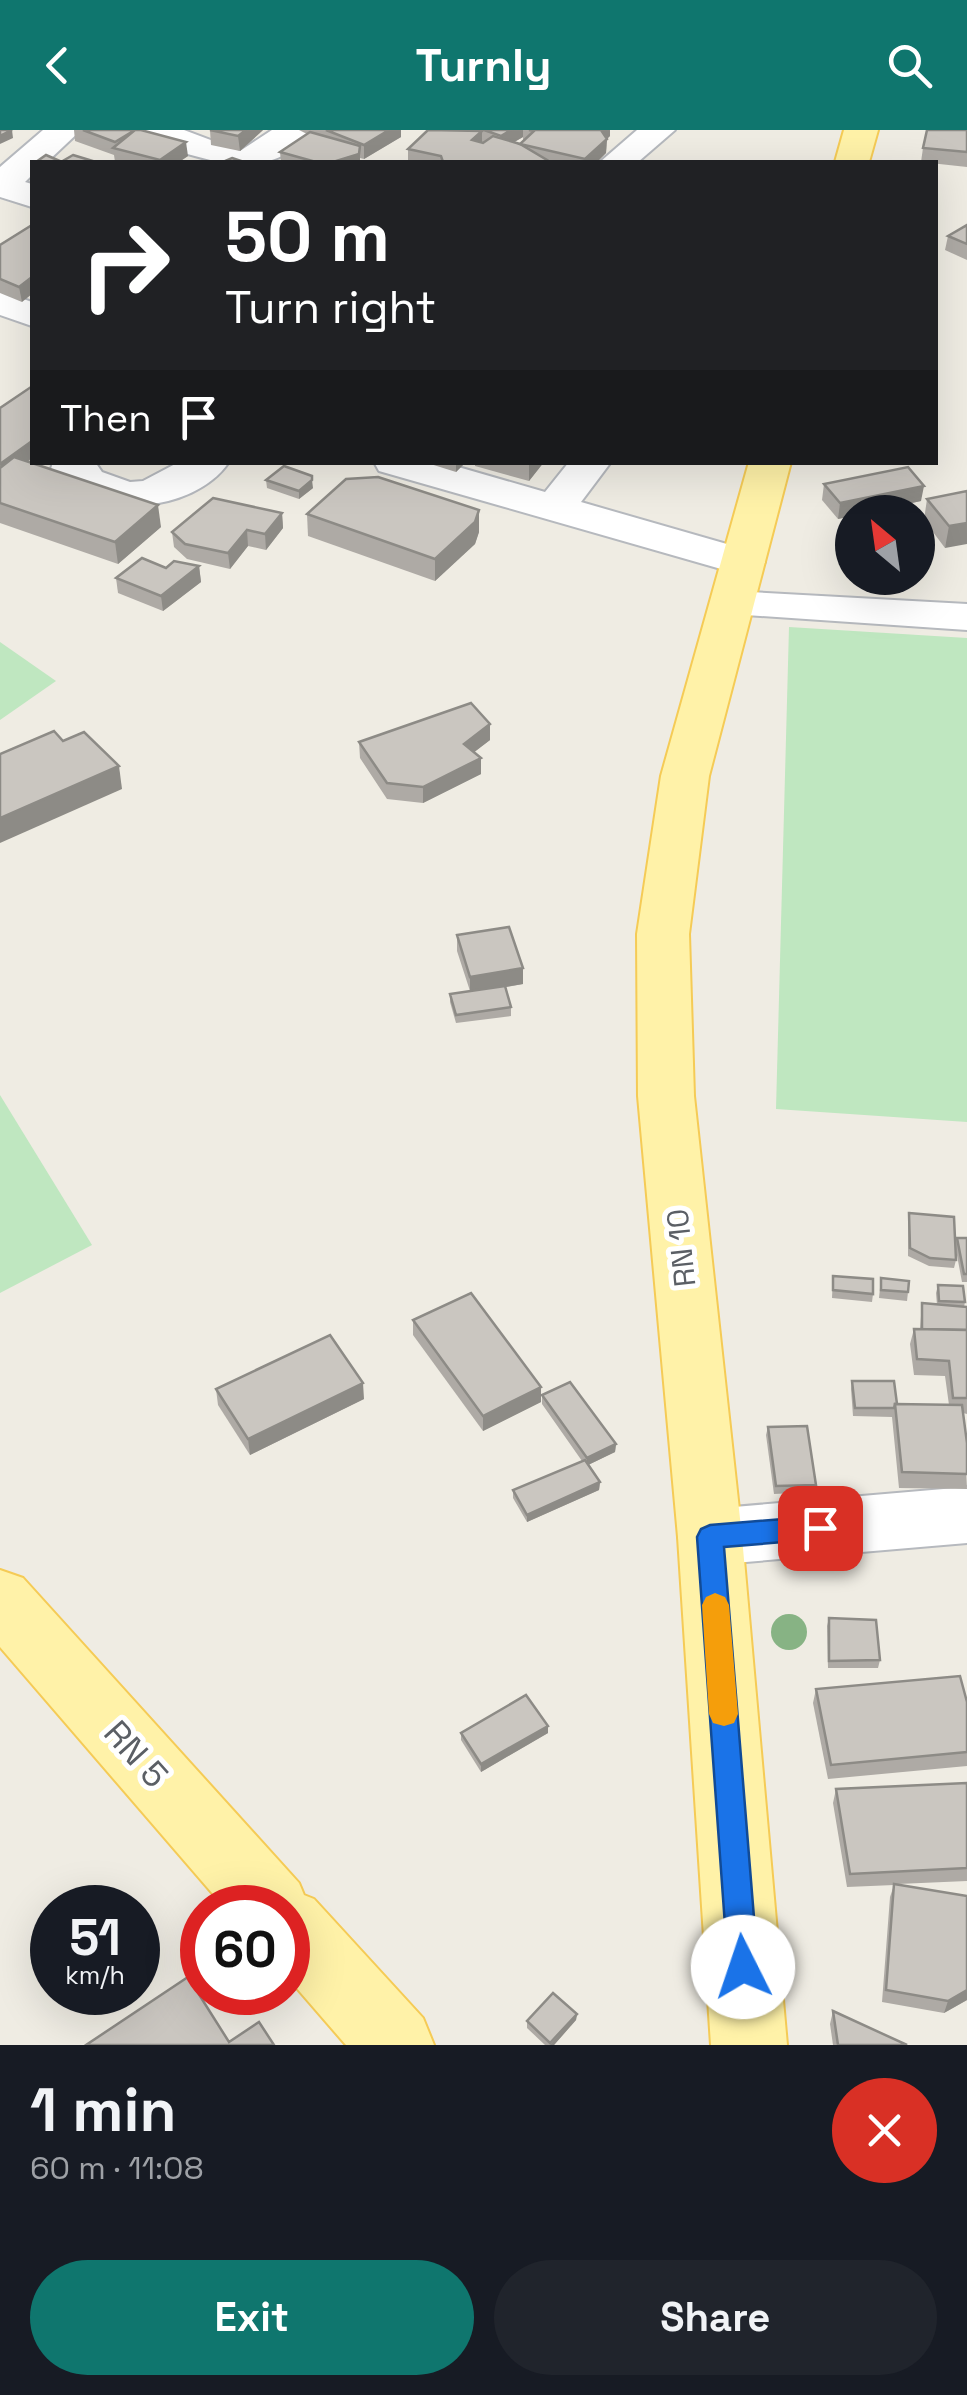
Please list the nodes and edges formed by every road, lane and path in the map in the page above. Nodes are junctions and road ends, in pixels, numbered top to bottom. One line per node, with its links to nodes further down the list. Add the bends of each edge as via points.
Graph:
1 (64, 130): 10 (street, via 0,185)
2 (152, 130): 6 (street)
3 (295, 130): 7 (street)
4 (658, 130): 8 (street)
5 (861, 130): 9 (main road)
6 (236, 160)
7 (245, 160)
8 (620, 160)
9 (853, 160)
10 (30, 195)
11 (0, 302): 12 (street)
12 (30, 313)
13 (73, 465): 14 (street, via 79,478 123,496 147,496)
14 (204, 465)
15 (404, 465): 18 (street)
16 (589, 465): 18 (street)
17 (769, 465): 19 (main road, RN 10 / RN 10)
18 (554, 508): 19 (street)
19 (738, 583): 20 (street); 22 (main road, RN 10 / RN 10, via 686,776 663,934 666,1096)
20 (967, 618)
21 (967, 1515): 22 (street)
22 (710, 1537): 27 (main road, RN 10 / RN 10)
23 (0, 1598): 24 (main road, RN 5 / RN 5)
24 (253, 1885)
25 (310, 1949): 26 (main road)
26 (396, 2045)
27 (749, 2045)

